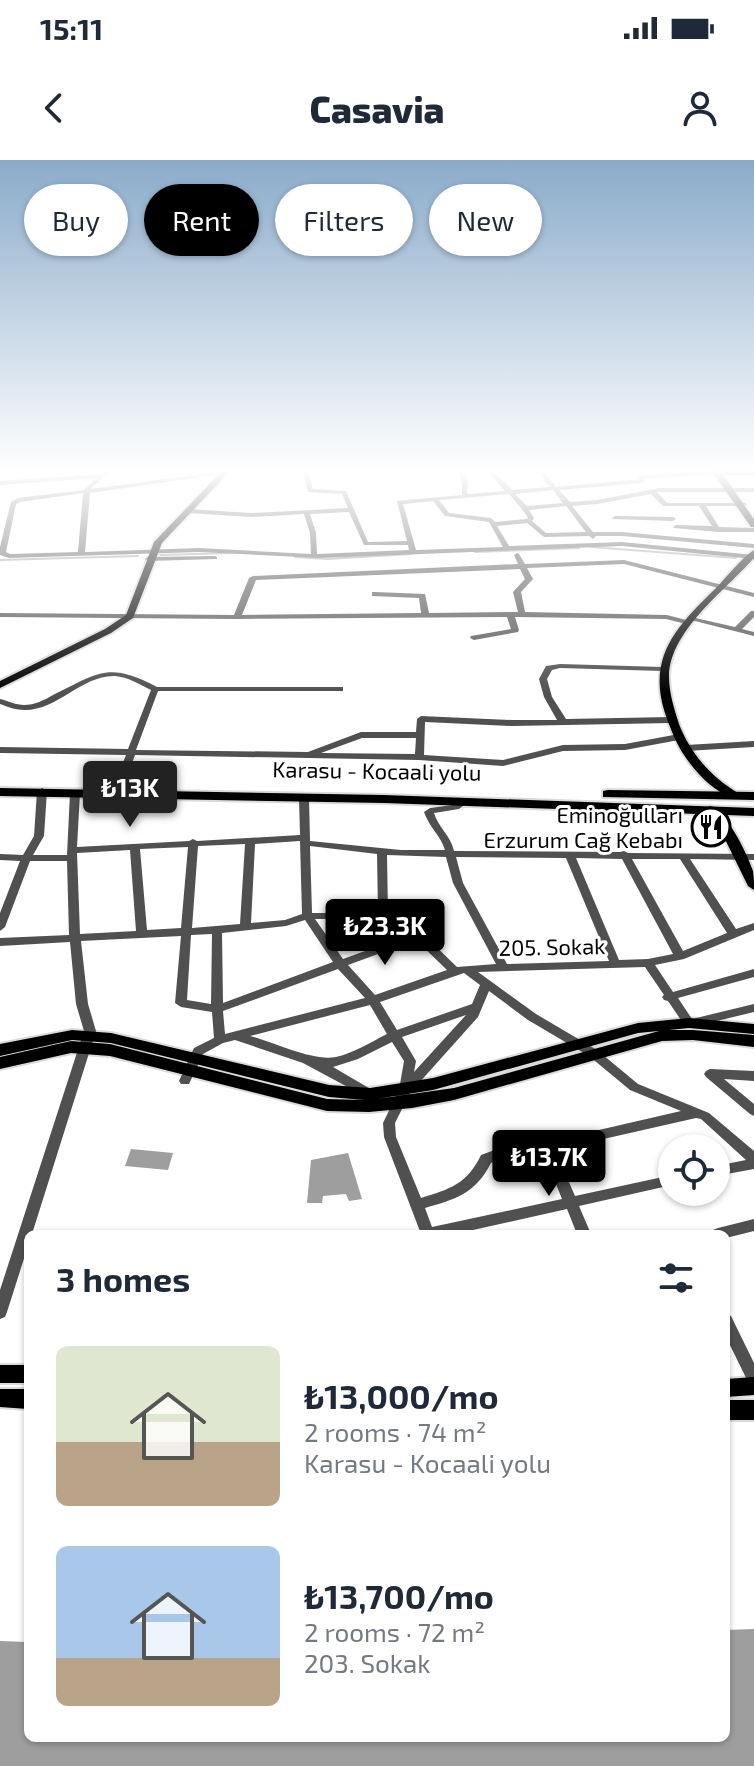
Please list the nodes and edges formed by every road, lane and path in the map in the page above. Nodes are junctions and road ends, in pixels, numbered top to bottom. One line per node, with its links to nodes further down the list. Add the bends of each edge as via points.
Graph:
1 (4, 545): 13 (street, via 2,553 9,556)
2 (82, 545): 13 (street)
3 (152, 545): 14 (main road)
4 (156, 545): 14 (main road)
5 (314, 545): 15 (street)
6 (411, 545): 12 (street)
7 (505, 545): 10 (street)
8 (598, 545): 11 (street)
9 (700, 545): 17 (street)
10 (507, 548): 11 (street); 12 (street)
11 (600, 548): 16 (street); 17 (street); 18 (street)
12 (413, 551): 15 (street)
13 (81, 554): 14 (street)
14 (149, 555): 15 (street, via 232,550); 16 (street, via 317,563); 26 (main road); 28 (main road)
15 (314, 555)
16 (517, 555): 19 (street)
17 (751, 555): 20 (main road)
18 (600, 563): 19 (street); 20 (street, via 648,566)
19 (525, 567): 27 (street, via 529,579 517,592); 30 (street, via 253,578)
20 (721, 586): 22 (street); 31 (main road)
21 (375, 594): 23 (street, via 422,596)
22 (754, 595)
23 (425, 613): 29 (street); 30 (street)
24 (754, 613): 32 (street)
25 (0, 615): 26 (street)
26 (117, 615): 28 (street); 36 (main road)
27 (522, 615): 29 (street); 31 (street)
28 (130, 616): 30 (street); 36 (main road)
29 (511, 616): 34 (street, via 515,630)
30 (237, 617)
31 (686, 621): 32 (street); 35 (main road)
32 (736, 630): 33 (street)
33 (754, 634)
34 (474, 638)
35 (658, 669): 40 (main road); 41 (street, via 549,668 543,679)
36 (0, 682)
37 (155, 689): 38 (street); 39 (street, via 117,672 102,673 31,707); 47 (street)
38 (340, 689)
39 (0, 701)
40 (666, 720): 41 (street); 43 (main road)
41 (563, 722): 42 (street, via 421,719)
42 (420, 735): 48 (street, via 361,735); 49 (street)
43 (675, 738): 45 (main road); 49 (street, via 625,747 563,748 503,763); 55 (main road, via 704,781)
44 (754, 744): 45 (street)
45 (686, 748): 56 (main road, via 713,783)
46 (0, 750): 47 (street)
47 (129, 753): 48 (street); 51 (street)
48 (306, 755): 49 (street)
49 (419, 757)
50 (0, 782): 51 (highway, Karasu - Kocaali yolu)
51 (118, 787): 55 (highway, Karasu - Kocaali yolu)
52 (42, 791): 53 (highway, Karasu - Kocaali yolu); 54 (highway, Karasu - Kocaali yolu); 73 (street, via 39,836)
53 (0, 792)
54 (75, 793): 58 (highway, Karasu - Kocaali yolu); 67 (street)
55 (705, 795): 56 (highway, Karasu - Kocaali yolu); 60 (highway)
56 (734, 795): 57 (highway, Karasu - Kocaali yolu); 61 (highway)
57 (754, 796)
58 (304, 798): 59 (highway, Karasu - Kocaali yolu); 63 (street)
59 (463, 802): 60 (highway, Karasu - Kocaali yolu); 68 (street, via 429,812)
60 (717, 811): 61 (highway, Karasu - Kocaali yolu); 72 (main road)
61 (747, 812): 72 (main road, via 732,819)
62 (250, 840): 63 (street); 64 (street); 81 (street)
63 (305, 840): 66 (street); 78 (street)
64 (193, 842): 65 (street); 83 (street)
65 (135, 846): 67 (street); 84 (street)
66 (382, 851): 68 (street); 77 (street)
67 (72, 854): 73 (street); 87 (street)
68 (450, 854): 69 (street); 93 (street, via 458,883)
69 (569, 854): 70 (street); 92 (street)
70 (624, 854): 74 (street); 89 (street)
71 (0, 857): 73 (street)
72 (746, 857): 74 (street); 75 (main road); 76 (main road)
73 (26, 858): 80 (street)
74 (684, 858): 85 (street)
75 (754, 875)
76 (754, 886)
77 (383, 915): 78 (street); 86 (street)
78 (307, 916): 81 (street); 91 (street)
79 (754, 926): 85 (street, 205. Sokak)
80 (0, 927)
81 (245, 927): 82 (street)
82 (217, 930): 83 (street); 101 (street)
83 (185, 932): 84 (street); 101 (street, via 181,1003)
84 (142, 935): 87 (street)
85 (734, 935): 89 (street, 205. Sokak)
86 (417, 936): 91 (street); 94 (street)
87 (75, 940): 88 (street); 109 (street)
88 (0, 942)
89 (680, 956): 90 (street, 205. Sokak)
90 (648, 963): 92 (street, 205. Sokak); 97 (street)
91 (341, 965): 98 (street); 101 (street)
92 (616, 965): 93 (street, 205. Sokak)
93 (503, 967): 94 (street, 205. Sokak)
94 (461, 970): 96 (street); 98 (street, 205. Sokak)
95 (754, 973): 97 (street)
96 (486, 984): 99 (street); 110 (street)
97 (668, 997): 102 (street)
98 (373, 1000): 104 (street); 106 (street, 205. Sokak)
99 (477, 1007): 104 (street); 116 (street)
100 (754, 1008): 102 (street)
101 (217, 1009): 107 (street)
102 (689, 1023): 103 (main road); 105 (street); 110 (main road, via 638,1028)
103 (754, 1029)
104 (395, 1035): 112 (street, via 332,1063); 116 (street, via 410,1061)
105 (672, 1035): 108 (main road); 110 (main road)
106 (235, 1037): 107 (street, 205. Sokak); 112 (street)
107 (220, 1040): 114 (street, 205. Sokak, via 198,1051)
108 (754, 1041)
109 (87, 1042): 111 (main road, via 72,1035); 113 (main road); 114 (main road); 128 (street)
110 (586, 1048): 116 (main road); 118 (main road); 120 (street, via 634,1087)
111 (0, 1050)
112 (307, 1059): 117 (street)
113 (0, 1063)
114 (190, 1069): 117 (main road); 118 (main road, via 327,1105)
115 (754, 1076): 119 (street, via 710,1074)
116 (405, 1090): 117 (main road); 118 (street)
117 (370, 1094): 118 (street)
118 (397, 1106): 126 (street, via 389,1123 390,1137)
119 (754, 1111)
120 (695, 1113): 121 (street); 122 (street, via 705,1116)
121 (547, 1147): 125 (street); 126 (street, via 499,1153 486,1159 479,1176 463,1190)
122 (754, 1162): 123 (street)
123 (730, 1168)
124 (658, 1183): 125 (street)
125 (570, 1201): 130 (street); 131 (street)
126 (417, 1205): 129 (street)
127 (754, 1225): 132 (street)
128 (26, 1230)
129 (427, 1230)
130 (446, 1230)
131 (582, 1230)
132 (730, 1231)
133 (24, 1238): 134 (street)
134 (0, 1312)
135 (730, 1329): 138 (street)
136 (0, 1374): 137 (main road)
137 (24, 1374)
138 (754, 1379)
139 (754, 1386): 140 (main road)
140 (730, 1388)
141 (0, 1398): 142 (main road)
142 (24, 1399)
143 (730, 1410): 144 (main road)
144 (754, 1410)

